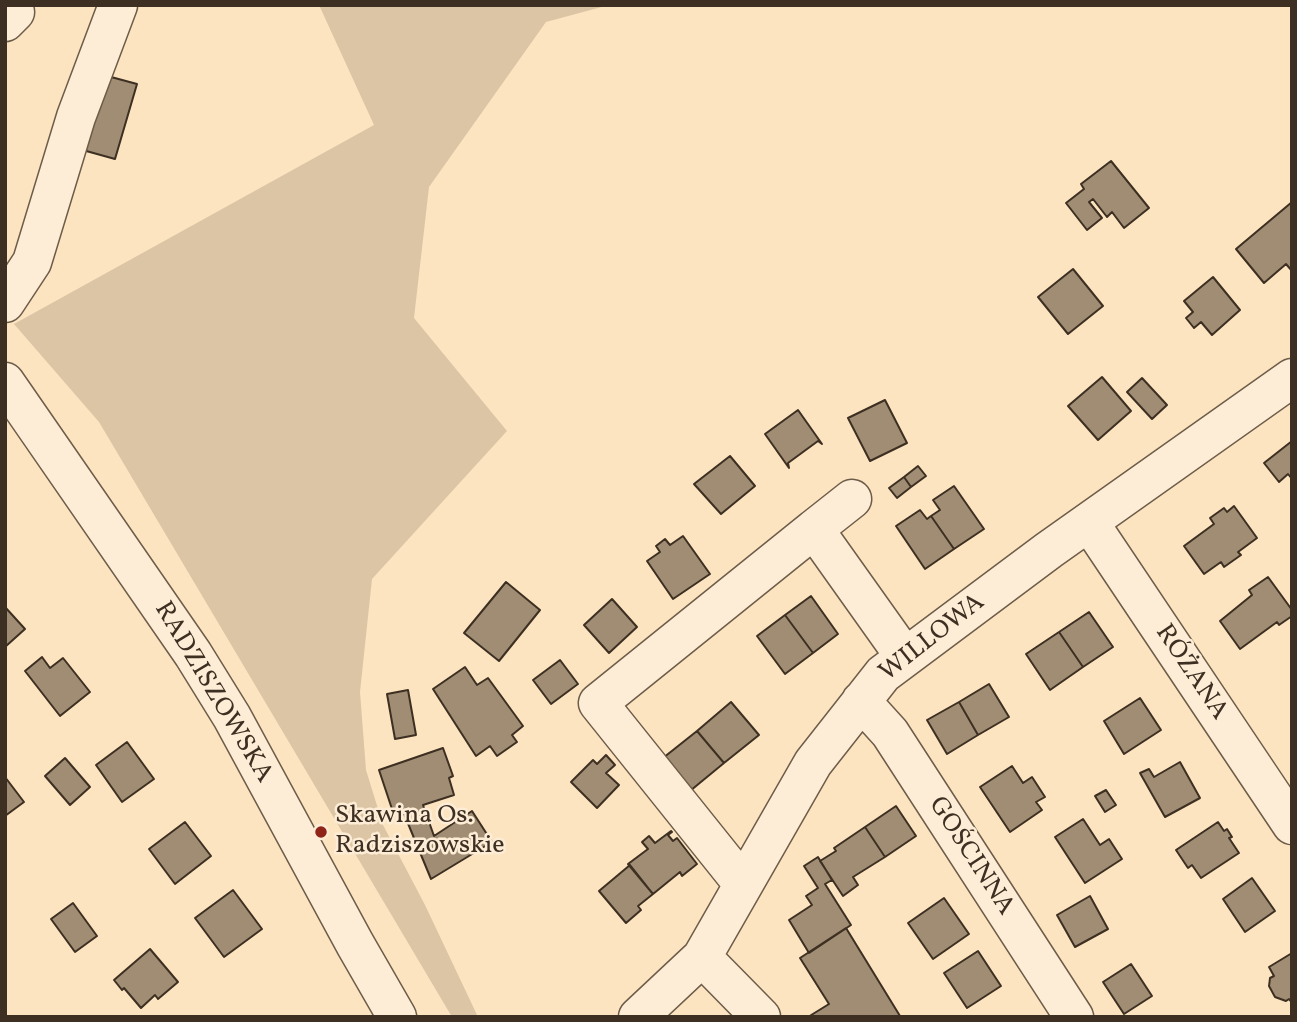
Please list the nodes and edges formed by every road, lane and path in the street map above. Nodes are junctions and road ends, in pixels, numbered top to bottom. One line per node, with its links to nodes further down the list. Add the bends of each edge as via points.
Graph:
1 (118, 5): 2 (street, via 76,117 32,262)
2 (10, 281)
3 (1292, 378): 7 (street, WILLOWA)
4 (5, 382): 5 (street, RADZISZOWSKA)
5 (18, 430): 14 (street, RADZISZOWSKA, via 193,654)
6 (852, 499): 8 (street)
7 (1089, 522): 9 (street, WILLOWA); 11 (street, RÓŻANA)
8 (814, 529): 9 (street); 12 (street, via 598,703)
9 (905, 657): 10 (street, WILLOWA, via 883,674)
10 (861, 701): 12 (street, WILLOWA, via 813,763); 17 (street, GOŚCINNA, via 890,733)
11 (1292, 825)
12 (743, 884): 13 (street, WILLOWA)
13 (702, 957): 15 (street, WILLOWA); 16 (street)
14 (397, 1017)
15 (638, 1017)
16 (761, 1017)
17 (1074, 1017)

